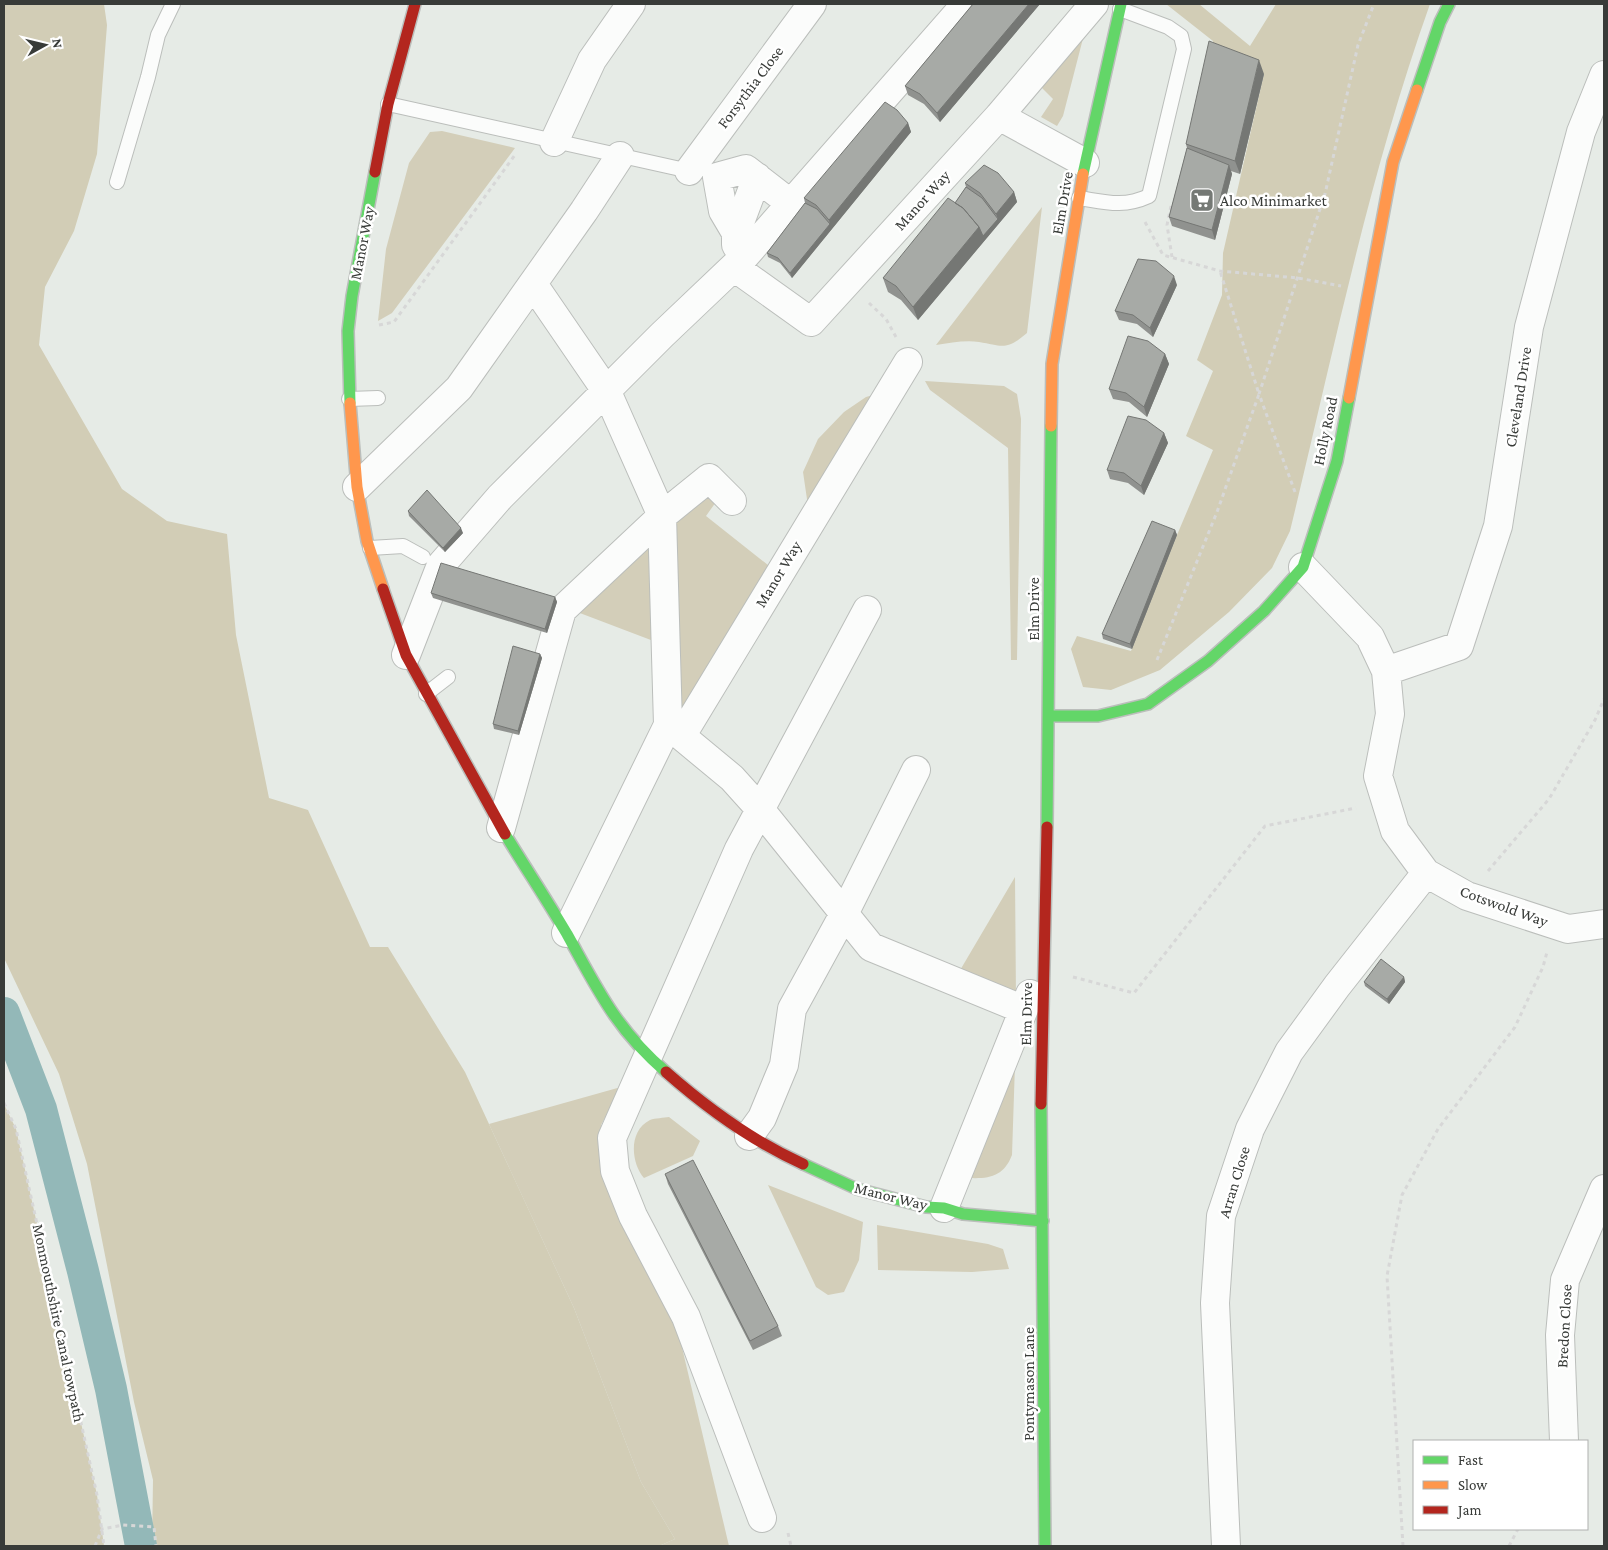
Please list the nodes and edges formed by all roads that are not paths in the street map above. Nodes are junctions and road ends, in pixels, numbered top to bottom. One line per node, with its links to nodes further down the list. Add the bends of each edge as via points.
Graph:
1 (173, 4): 17 (lane, via 158,35)
2 (415, 4): 9 (street, Manor Way)
3 (631, 4): 11 (street)
4 (812, 4): 14 (street, Forsythia Close)
5 (966, 4): 19 (street)
6 (1449, 4): 31 (street, Holly Road, via 1393,162 1337,461)
7 (1112, 6): 10 (street, Manor Way); 13 (street, Elm Drive); 18 (lane, via 1168,27 1181,36 1184,49 1149,196 1124,205)
8 (1604, 75): 34 (street, Cleveland Drive, via 1581,132 1528,327 1498,526 1459,646)
9 (388, 104): 11 (lane); 25 (street, Manor Way, via 352,296 348,331)
10 (999, 116): 13 (street); 20 (street, Manor Way, via 811,322)
11 (542, 139): 12 (lane)
12 (620, 156): 14 (lane); 21 (street)
13 (1085, 163): 18 (street, Elm Drive)
14 (689, 171): 15 (lane)
15 (717, 177): 16 (street, via 746,169); 20 (street, via 723,210)
16 (757, 177): 19 (street); 20 (street)
17 (116, 182)
18 (1079, 198): 37 (street, Elm Drive, via 1052,364)
19 (790, 203): 20 (street)
20 (738, 252): 23 (street)
21 (533, 284): 23 (street, Manor Way); 26 (street, via 459,388)
22 (908, 362): 38 (street, Manor Way)
23 (607, 392): 28 (street, Manor Way); 33 (street, via 500,497 441,565)
24 (378, 398): 25 (lane)
25 (349, 399): 26 (street, Manor Way)
26 (356, 487): 29 (street, Manor Way)
27 (732, 501): 28 (street, via 709,478)
28 (662, 516): 38 (street, Manor Way); 41 (street, via 562,610)
29 (370, 548): 30 (lane, via 403,546); 33 (street, Manor Way)
30 (422, 557)
31 (1303, 567): 34 (street, Cotswold Way, via 1370,637); 37 (street, Holly Road, via 1264,611 1236,636 1148,704 1098,716)
32 (867, 610): 40 (street)
33 (406, 655): 36 (street, Manor Way)
34 (1386, 671): 42 (street, Cotswold Way, via 1390,714 1378,776 1395,831)
35 (448, 677): 36 (lane)
36 (426, 694): 41 (street, Manor Way)
37 (1049, 716): 46 (street, Elm Drive)
38 (675, 730): 40 (street, via 732,778); 45 (street, Manor Way)
39 (916, 770): 43 (street)
40 (759, 808): 43 (street); 48 (street)
41 (501, 828): 45 (street, Manor Way)
42 (1426, 873): 44 (street, Cotswold Way, via 1467,896 1568,929); 56 (street, Arran Close, via 1289,1052 1250,1129 1221,1216 1215,1303)
43 (844, 914): 47 (street, via 871,948); 49 (street, via 792,1009 784,1065 762,1118)
44 (1604, 924)
45 (566, 933): 48 (street, Manor Way, via 619,1024)
46 (1043, 968): 47 (street); 52 (street, Elm Drive)
47 (1022, 1009): 51 (street)
48 (649, 1057): 49 (street, Manor Way, via 694,1097); 54 (street, via 612,1138 615,1171 633,1216 686,1317)
49 (749, 1136): 51 (street, Manor Way, via 857,1189 926,1207)
50 (1604, 1189): 53 (street, Bredon Close, via 1565,1280 1560,1335)
51 (944, 1208): 52 (street, Manor Way, via 963,1214)
52 (1043, 1221): 55 (street, Pontymason Lane)
53 (1564, 1440)
54 (762, 1518)
55 (1045, 1546)
56 (1226, 1546)

